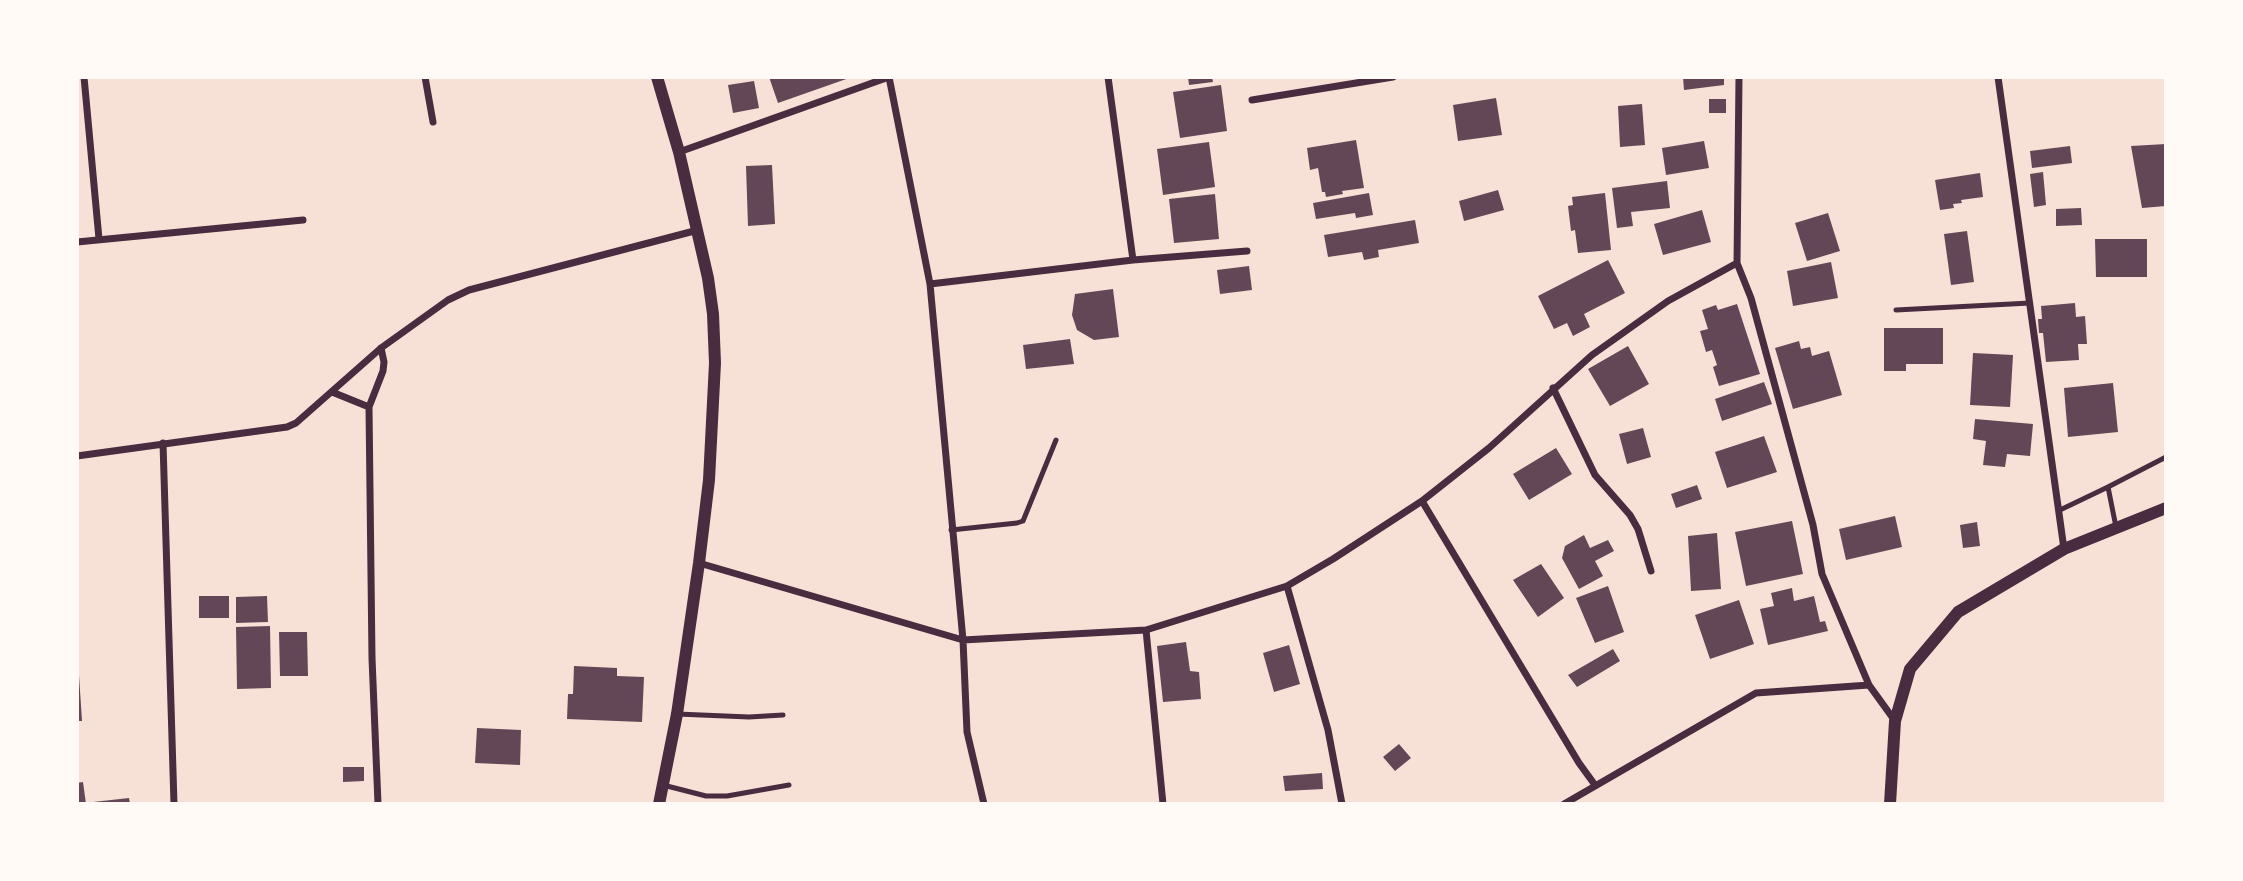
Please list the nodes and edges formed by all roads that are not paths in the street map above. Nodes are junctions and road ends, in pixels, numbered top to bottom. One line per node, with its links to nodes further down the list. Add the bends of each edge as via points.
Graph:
1 (84, 77): 14 (street)
2 (425, 77): 10 (street)
3 (657, 77): 11 (street)
4 (889, 77): 11 (street); 19 (street)
5 (1108, 77): 17 (street)
6 (1393, 77): 9 (street)
7 (1739, 77): 18 (street)
8 (1998, 77): 20 (street)
9 (1252, 100)
10 (433, 122)
11 (679, 152): 13 (street)
12 (303, 220): 14 (street)
13 (698, 230): 22 (street, via 469,290); 37 (street, via 709,278 715,363)
14 (99, 239): 15 (street)
15 (77, 242)
16 (1247, 251): 17 (street)
17 (1133, 260): 19 (street)
18 (1737, 262): 23 (street, via 1668,301); 42 (street, via 1766,351 1822,574)
19 (930, 284): 35 (street)
20 (2030, 303): 21 (lane); 33 (street)
21 (1896, 310)
22 (381, 348): 24 (street); 25 (street, via 383,371)
23 (1553, 388): 31 (street); 38 (street, via 1595,475 1630,514)
24 (332, 392): 25 (street); 27 (street, via 287,426)
25 (369, 407): 50 (street)
26 (1056, 440): 35 (lane, via 1023,521)
27 (163, 443): 28 (street); 49 (street)
28 (77, 456)
29 (2166, 457): 30 (lane)
30 (2108, 487): 33 (lane); 34 (lane)
31 (1422, 502): 39 (street); 48 (street)
32 (2166, 508): 34 (street)
33 (2060, 510): 36 (street)
34 (2116, 527): 36 (street)
35 (951, 530): 41 (street)
36 (2064, 549): 45 (street, via 1958,612 1910,669)
37 (699, 563): 41 (street); 43 (street)
38 (1651, 571)
39 (1287, 586): 40 (street); 54 (street, via 1328,730)
40 (1146, 630): 41 (street); 53 (street)
41 (963, 640): 52 (street, via 967,732)
42 (1869, 685): 45 (street); 48 (street, via 1756,693)
43 (677, 713): 44 (lane); 46 (street)
44 (783, 715)
45 (1895, 721): 56 (street)
46 (663, 785): 47 (lane, via 706,796); 51 (street)
47 (789, 785)
48 (1595, 785): 55 (street)
49 (174, 804)
50 (379, 804)
51 (659, 804)
52 (984, 804)
53 (1163, 804)
54 (1342, 804)
55 (1564, 804)
56 (1890, 804)

